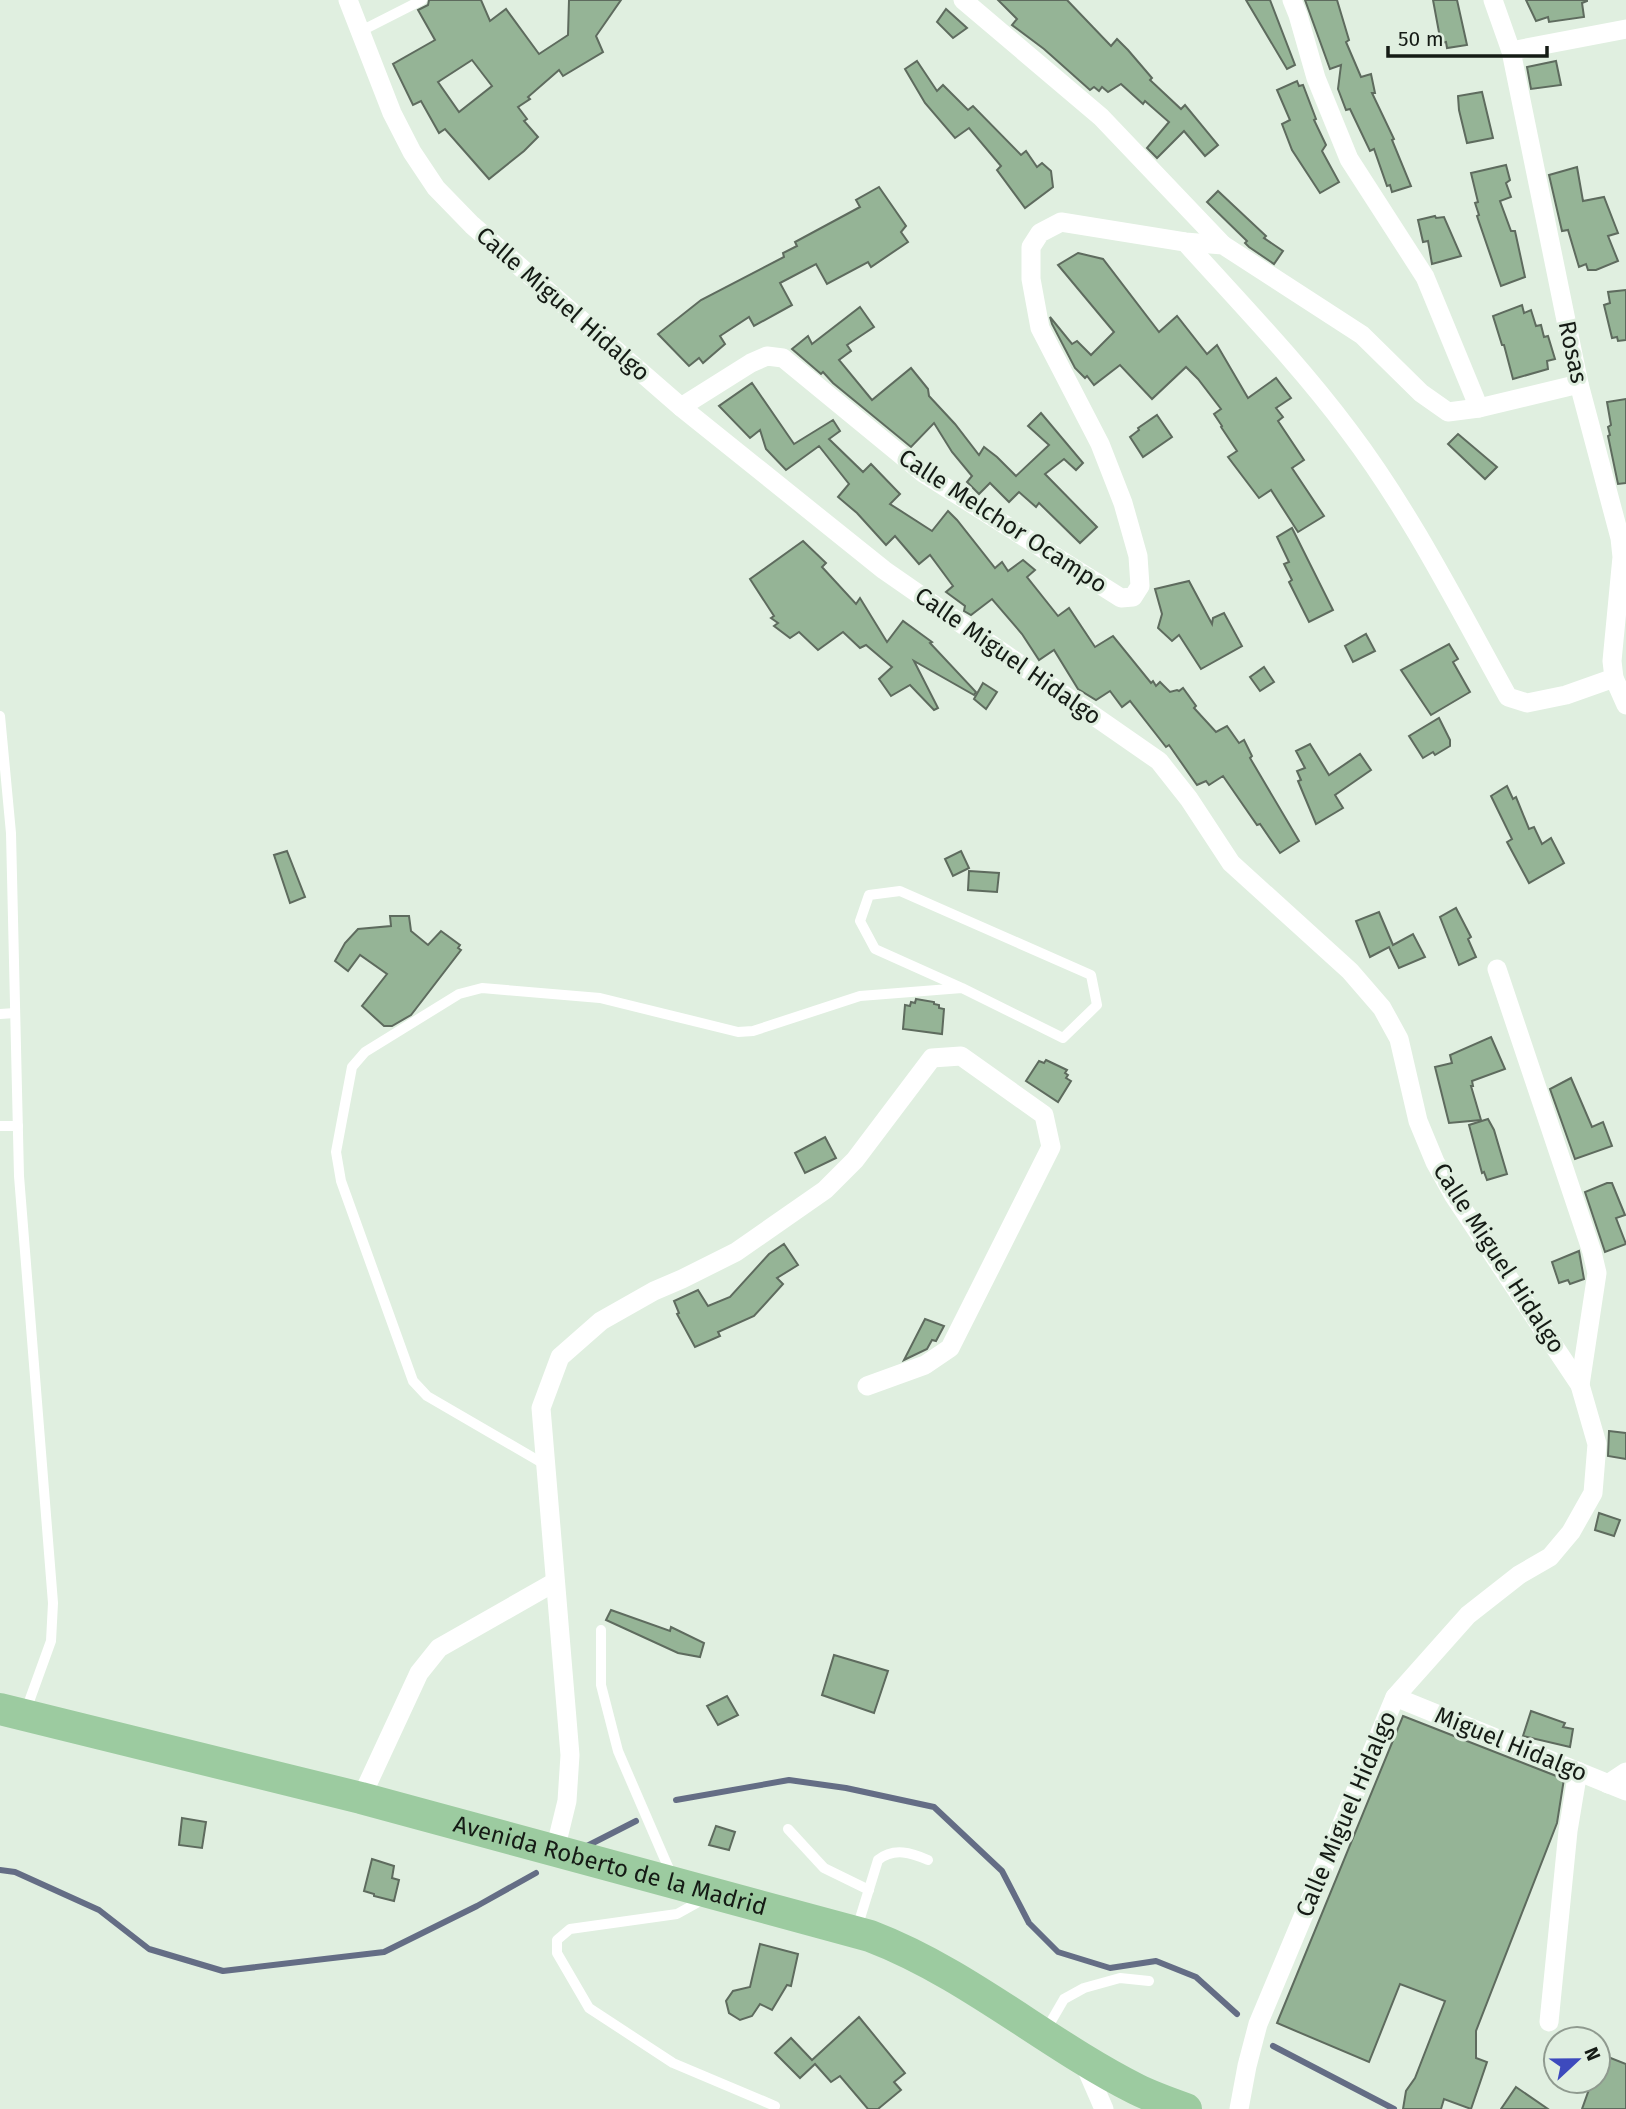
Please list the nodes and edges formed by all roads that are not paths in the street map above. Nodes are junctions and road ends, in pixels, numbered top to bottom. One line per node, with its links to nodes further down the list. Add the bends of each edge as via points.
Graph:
1 (348, 0): 7 (street, Calle Miguel Hidalgo)
2 (422, 0): 7 (lane)
3 (963, 0): 10 (street, via 1101,117)
4 (1292, 0): 13 (street, via 1316,79 1349,159 1425,277)
5 (1493, 0): 8 (street, Rosas)
6 (1626, 29): 8 (street)
7 (360, 30): 12 (street, Calle Miguel Hidalgo, via 392,113 436,188 472,225)
8 (1511, 51): 11 (street, Rosas)
9 (1185, 242): 10 (street, Calle Melchor Ocampo); 12 (street, Calle Melchor Ocampo, via 1061,222 1040,233 1031,247 1031,279 1040,328 1100,444 1123,503 1138,555 1140,586 1133,597 1121,598 923,473 783,358 766,356 751,363); 14 (street, via 1351,433 1409,521 1507,697 1527,704)
10 (1223, 245): 13 (street, Calle Melchor Ocampo, via 1362,335 1421,393 1448,412)
11 (1579, 384): 13 (street, Calle Melchor Ocampo); 14 (street, Rosas, via 1620,538 1612,662)
12 (681, 407): 26 (street, Calle Miguel Hidalgo, via 884,570 1158,761 1231,863 1350,971 1382,1008 1399,1040 1418,1121 1435,1162)
13 (1479, 408)
14 (1615, 678): 15 (street, Rosas)
15 (1626, 705)
16 (0, 716): 17 (lane)
17 (3, 788): 18 (lane, via 11,833)
18 (13, 909): 19 (lane); 22 (lane)
19 (0, 910)
20 (1497, 969): 26 (street, Calle Miguel Hidalgo, via 1597,1273)
21 (962, 988): 21 (lane, via 1063,1038 1097,1004 1091,975 900,891 869,895 860,921 875,949); 28 (lane, via 860,996 738,1032 600,998 482,988 459,994 365,1052 352,1067 336,1152 341,1181 413,1381 427,1396)
22 (15, 1013): 23 (lane); 25 (lane)
23 (0, 1014)
24 (0, 1126): 25 (lane)
25 (18, 1126): 32 (lane, via 53,1603 51,1641)
26 (1580, 1385): 31 (street, Calle Miguel Hidalgo, via 1597,1444 1593,1493 1571,1532 1550,1557 1468,1615)
27 (867, 1386): 28 (street, via 925,1365 950,1349 1051,1147 1044,1115 961,1056 932,1058 855,1160 825,1190 736,1252 601,1321 560,1357 541,1408)
28 (546, 1465): 29 (street)
29 (555, 1582): 36 (street, via 439,1648 419,1673); 38 (street, via 570,1755 567,1801)
30 (601, 1630): 40 (lane, via 601,1685 618,1751)
31 (1395, 1697): 33 (street, Miguel Hidalgo); 51 (street, Calle Miguel Hidalgo, via 1258,2024)
32 (12, 1712): 36 (main road, Avenida Roberto de la Madrid)
33 (1577, 1771): 35 (street, Miguel Hidalgo); 45 (street)
34 (1626, 1772): 35 (street)
35 (1617, 1788)
36 (361, 1798): 38 (main road, Avenida Roberto de la Madrid)
37 (788, 1829): 41 (lane, via 824,1868)
38 (555, 1850): 40 (main road, Avenida Roberto de la Madrid)
39 (928, 1860): 41 (lane, via 909,1851 884,1855 878,1860)
40 (675, 1883): 42 (main road, Avenida Roberto de la Madrid)
41 (869, 1890): 43 (lane)
42 (714, 1894): 43 (main road, Avenida Roberto de la Madrid); 48 (lane, via 677,1914 570,1929 556,1940 557,1953 589,2008 673,2063)
43 (856, 1932): 46 (main road, Avenida Roberto de la Madrid, via 915,1955)
44 (1149, 1982): 46 (lane, via 1120,1978 1084,1988 1064,1999)
45 (1549, 2022)
46 (1044, 2034): 47 (main road, Avenida Roberto de la Madrid)
47 (1083, 2060): 49 (street); 50 (main road, Avenida Roberto de la Madrid, via 1138,2091)
48 (775, 2106)
49 (1104, 2109)
50 (1186, 2109)
51 (1239, 2109)

